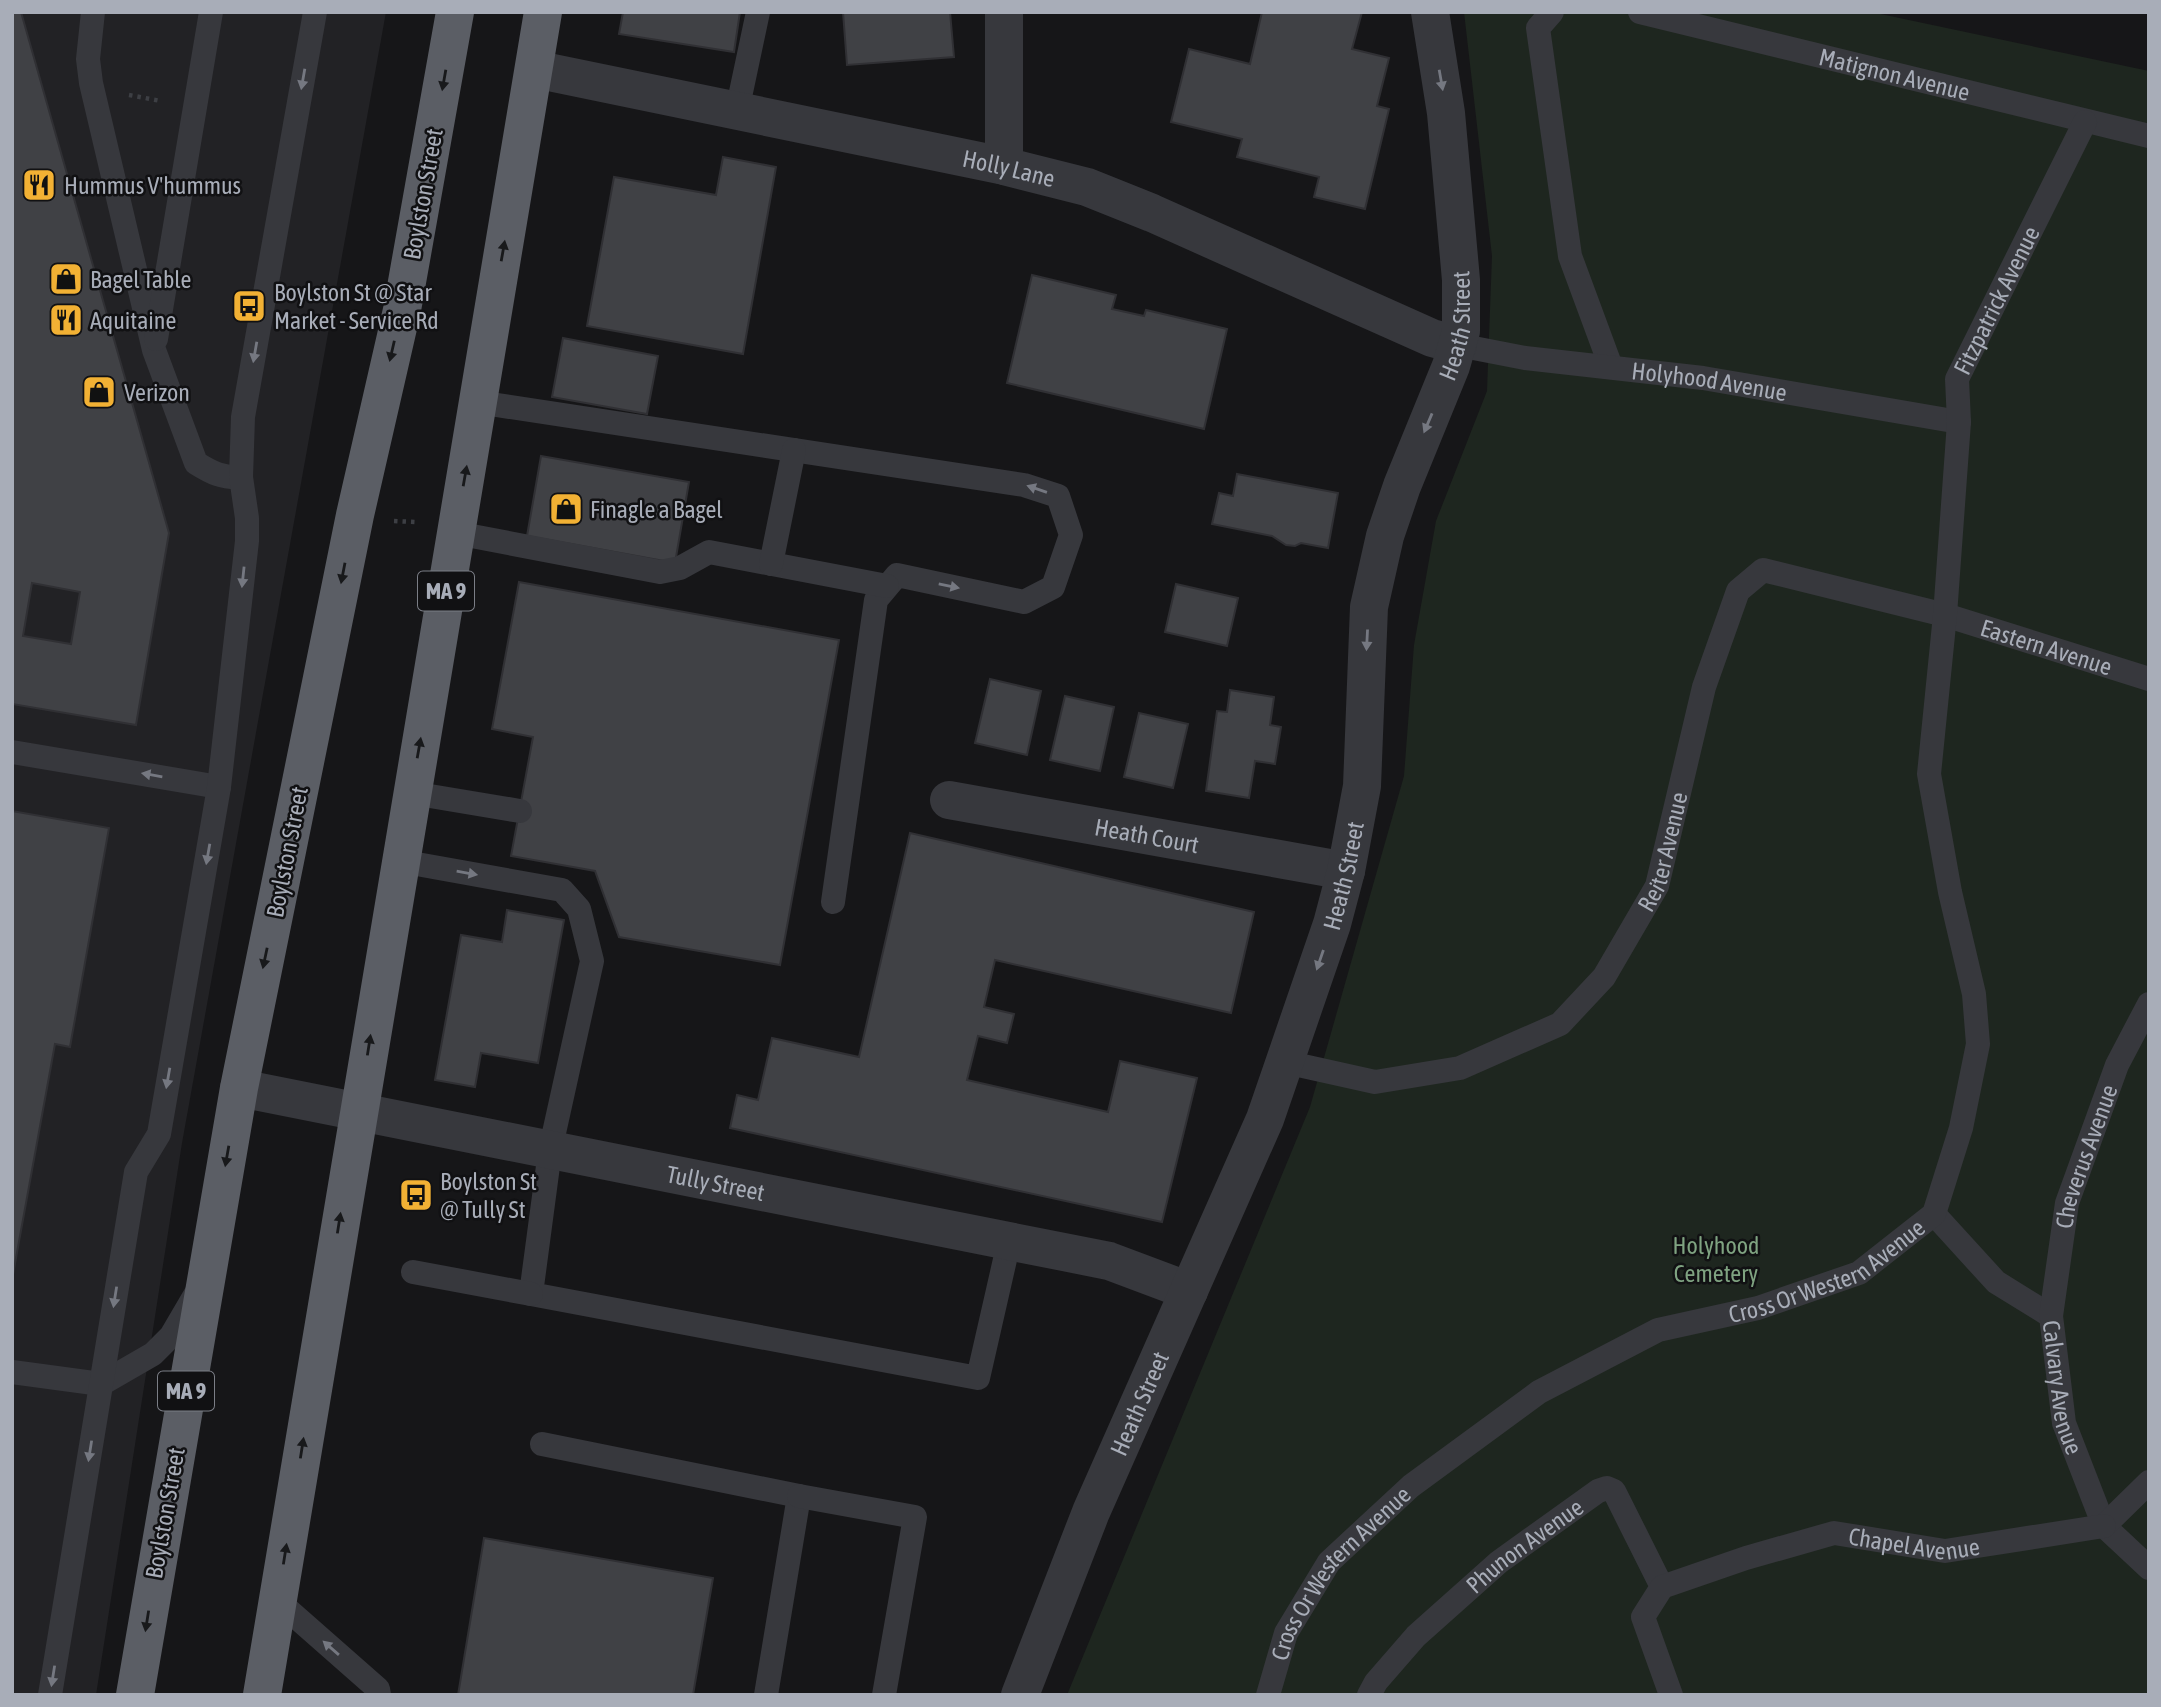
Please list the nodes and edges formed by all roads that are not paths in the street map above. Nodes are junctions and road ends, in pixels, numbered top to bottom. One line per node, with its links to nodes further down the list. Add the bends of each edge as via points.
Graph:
1 (93, 12): 17 (lane, via 88,59 91,83)
2 (211, 12): 17 (lane)
3 (315, 12): 22 (lane, one-way to 22, via 243,417)
4 (455, 12): 38 (highway, Boylston Street / MA 9, one-way to 38, via 402,310 355,515)
5 (543, 12): 11 (highway, MA 9)
6 (758, 12): 12 (lane)
7 (1004, 12): 15 (street)
8 (1430, 12): 16 (street, Heath Street, one-way to 16, via 1446,113 1460,266)
9 (1552, 12): 18 (lane, via 1538,28 1570,256)
10 (1640, 12): 13 (lane, Matignon Avenue)
11 (534, 69): 12 (street, Holly Lane); 19 (highway, MA 9, one-way to 11)
12 (737, 111): 15 (street, Holly Lane)
13 (2085, 122): 14 (lane, Matignon Avenue); 20 (lane, Fitzpatrick Avenue, via 1957,379)
14 (2149, 136)
15 (1004, 166): 16 (street, Holly Lane, via 1087,187 1432,338)
16 (1458, 345): 18 (lane, Holyhood Avenue); 34 (street, Heath Street, one-way to 34, via 1385,536 1369,607 1362,786)
17 (154, 350): 22 (lane, via 196,463 225,478)
18 (1611, 368): 20 (lane, Holyhood Avenue, via 1703,378)
19 (477, 402): 21 (lane); 23 (highway, MA 9, one-way to 19)
20 (1959, 422): 26 (lane, Fitzpatrick Avenue)
21 (794, 450): 24 (lane); 25 (lane, one-way to 21, via 897,575 1024,603 1052,587 1071,535 1058,496 1024,485)
22 (241, 477): 29 (lane, one-way to 29, via 247,541)
23 (456, 533): 24 (lane, via 660,572 680,568 709,552); 30 (highway, MA 9, one-way to 23)
24 (771, 564): 25 (lane)
25 (887, 586): 35 (lane, via 876,600)
26 (1945, 615): 27 (lane, Eastern Avenue); 37 (lane, Reiter Avenue, via 1763,570 1738,591 1704,687 1657,886 1604,977 1560,1024 1460,1068 1375,1082); 41 (lane, Cross Or Western Avenue, via 1930,774 1950,892 1974,994 1978,1044 1961,1128)
27 (2149, 679)
28 (12, 752): 29 (lane, one-way to 28)
29 (219, 787): 49 (lane, one-way to 49, via 159,1134 136,1172)
30 (412, 793): 32 (lane); 33 (highway, MA 9)
31 (949, 800): 34 (street, Heath Court)
32 (520, 811)
33 (400, 861): 39 (highway, MA 9, one-way to 33); 40 (lane, one-way to 40, via 562,891 579,909 592,961)
34 (1346, 871): 37 (street, Heath Street, one-way to 37)
35 (833, 902)
36 (2149, 1004): 47 (lane, Cheverus Avenue, via 2117,1065 2067,1203)
37 (1285, 1062): 45 (street, Heath Street, via 1261,1130)
38 (239, 1088): 39 (street, Tully Street); 44 (highway, Boylston Street / MA 9, one-way to 44)
39 (358, 1112): 40 (street, Tully Street); 56 (highway, MA 9, one-way to 39)
40 (550, 1152): 42 (street, Tully Street); 46 (lane)
41 (1934, 1214): 47 (lane, Calvary Avenue, via 1996,1282); 64 (lane, Cross Or Western Avenue, via 1859,1273 1758,1308 1658,1330 1539,1392 1411,1486 1329,1562 1286,1633)
42 (1009, 1242): 45 (street, Tully Street, via 1113,1262); 46 (lane, via 978,1378)
43 (413, 1272): 46 (lane)
44 (206, 1273): 49 (lane, via 171,1336 153,1354); 58 (highway, Boylston Street / MA 9, one-way to 58)
45 (1189, 1291): 63 (street, Heath Street, via 1091,1512)
46 (531, 1294)
47 (2051, 1317): 53 (lane, Calvary Avenue, via 2064,1423)
48 (12, 1372): 49 (lane)
49 (101, 1384): 57 (lane, one-way to 57)
50 (542, 1444): 52 (lane)
51 (2149, 1482): 53 (lane)
52 (799, 1496): 61 (lane); 62 (lane, via 915,1517)
53 (2104, 1526): 54 (lane); 55 (lane, Chapel Avenue, via 1945,1551 1834,1533)
54 (2149, 1568)
55 (1662, 1587): 65 (lane, Phunon Avenue, via 1614,1491 1598,1491 1499,1562 1416,1636); 66 (lane, via 1643,1617)
56 (278, 1601): 59 (highway, MA 9); 60 (lane, one-way to 56, via 378,1689)
57 (50, 1695)
58 (135, 1695)
59 (261, 1695)
60 (379, 1695)
61 (766, 1695)
62 (884, 1695)
63 (1020, 1695)
64 (1268, 1695)
65 (1369, 1695)
66 (1671, 1695)

